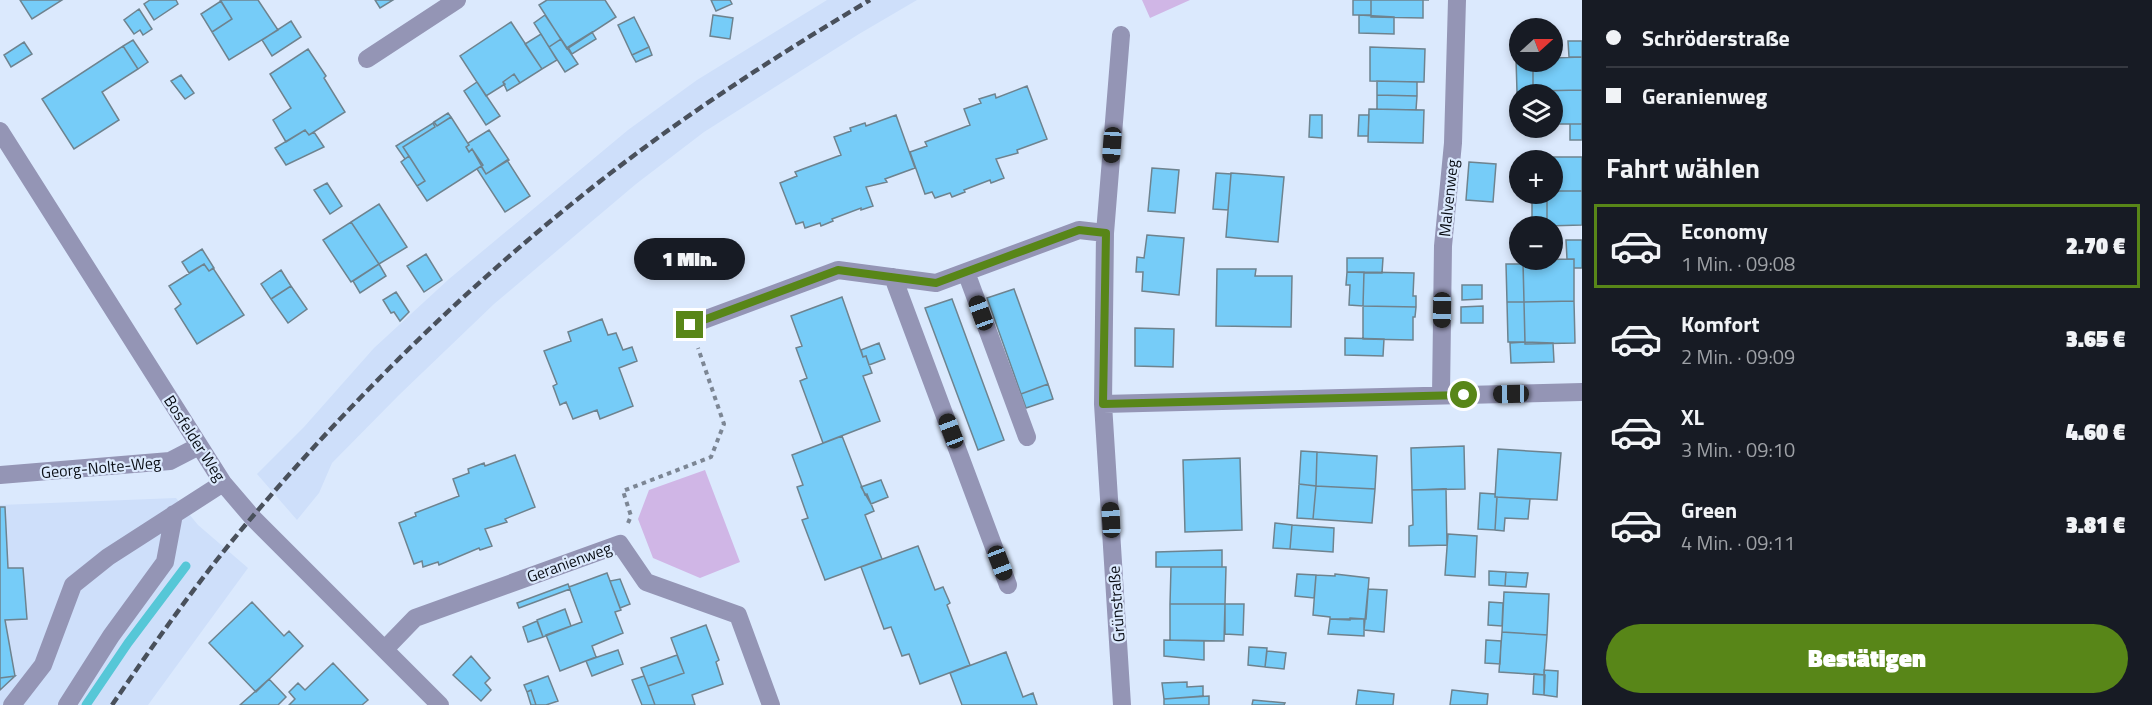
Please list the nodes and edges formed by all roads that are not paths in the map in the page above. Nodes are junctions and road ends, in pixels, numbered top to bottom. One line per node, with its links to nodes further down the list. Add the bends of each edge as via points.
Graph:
1 (457, 0): 4 (street)
2 (1457, 0): 11 (street, Malvenweg, via 1453,143 1443,246)
3 (1121, 35): 6 (street, Grünstraße)
4 (367, 59)
5 (0, 131): 14 (street, Bosfelder Weg)
6 (1106, 233): 7 (street, via 1079,230); 12 (street, Grünstraße)
7 (966, 272): 8 (street, via 936,283); 13 (street)
8 (893, 277): 9 (street, via 838,270); 18 (street)
9 (690, 325)
10 (1582, 392): 11 (street)
11 (1441, 395): 12 (street)
12 (1103, 404): 24 (street, Grünstraße)
13 (1027, 437)
14 (199, 446): 15 (street, Georg-Nolte-Weg, via 170,461); 16 (street, Bosfelder Weg)
15 (0, 475)
16 (223, 483): 17 (street); 19 (street, Bosfelder Weg)
17 (174, 514): 20 (street, via 108,556 73,585 43,665); 21 (street, via 165,562)
18 (1008, 585)
19 (385, 649): 22 (street, Bosfelder Weg); 23 (street, Geranienweg, via 415,618 620,544 646,582 738,615)
20 (12, 705)
21 (67, 705)
22 (440, 705)
23 (771, 705)
24 (1122, 705)

